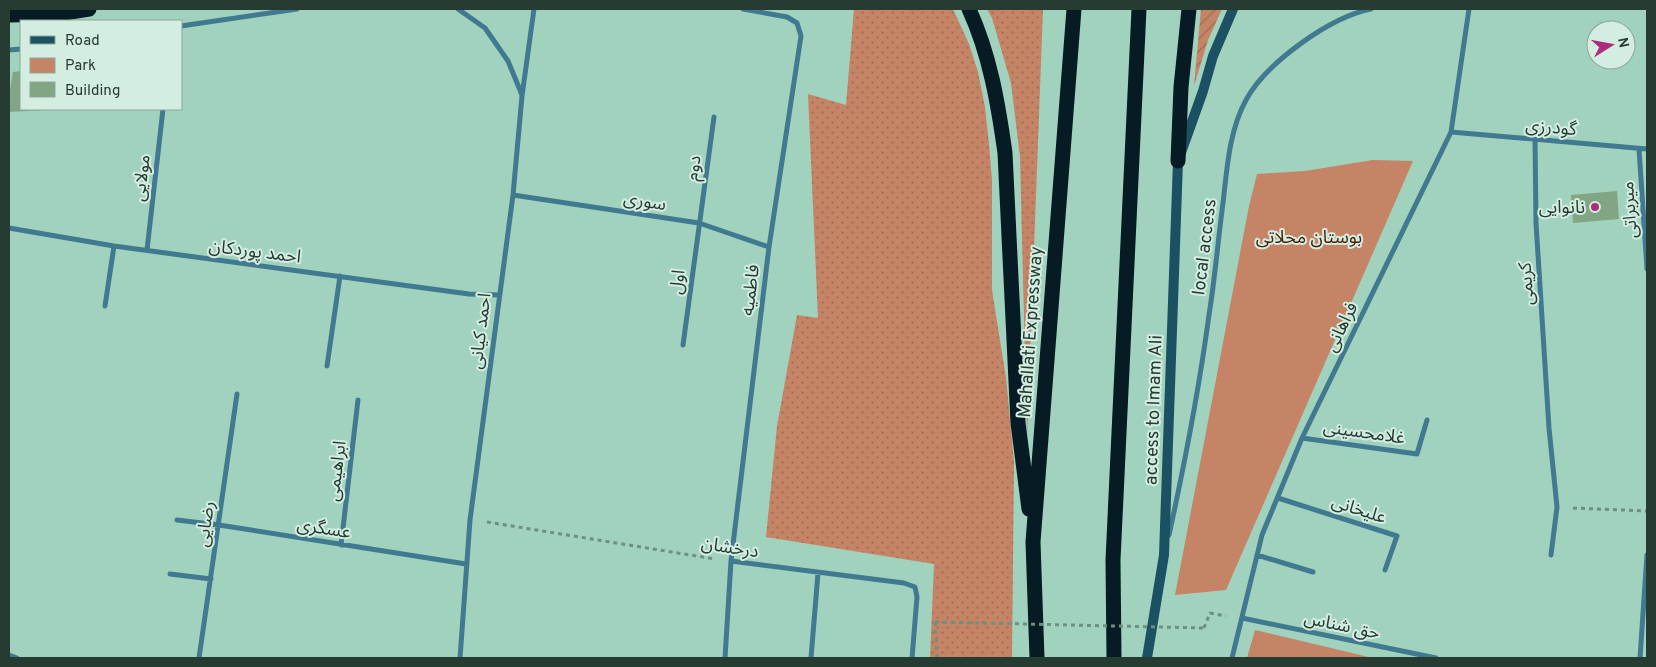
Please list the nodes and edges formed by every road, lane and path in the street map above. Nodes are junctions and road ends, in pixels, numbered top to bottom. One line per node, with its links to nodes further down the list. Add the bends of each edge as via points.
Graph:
1 (89, 9): 13 (highway, via 58,14)
2 (297, 9): 14 (street)
3 (458, 9): 15 (street, via 485,28 508,61)
4 (534, 9): 15 (street, احمد کیانی)
5 (742, 9): 27 (street, فاطمیه, via 787,17 796,23 801,36)
6 (969, 9): 45 (highway, via 989,63 1005,153 1018,423)
7 (1074, 9): 45 (highway, Mahallati Expressway)
8 (1139, 9): 69 (highway, via 1113,560)
9 (1189, 9): 22 (highway)
10 (1233, 9): 22 (main road, access to Imam Ali, via 1213,56)
11 (1371, 9): 47 (street, local access, via 1337,22 1282,58 1254,87 1236,124 1192,429)
12 (1469, 9): 18 (street, فراهانی)
13 (9, 15)
14 (182, 26)
15 (522, 96): 23 (street, احمد کیانی)
16 (163, 110): 28 (street, مولایی)
17 (714, 117): 24 (street, دوم)
18 (1451, 132): 19 (street, گودرزی); 38 (street, فراهانی)
19 (1535, 138): 20 (street, گودرزی); 40 (street, کریمی, via 1536,224 1548,428)
20 (1639, 149): 21 (street, گودرزی); 29 (street, میربراتی)
21 (1647, 149)
22 (1178, 161): 47 (main road, access to Imam Ali)
23 (512, 195): 24 (street, سوری); 31 (street, احمد کیانی)
24 (699, 223): 27 (street, سوری); 33 (street, اول)
25 (9, 228): 26 (street, احمد پوردکان)
26 (114, 246): 28 (street, احمد پوردکان); 32 (street)
27 (770, 247): 51 (street, فاطمیه)
28 (146, 250): 30 (street, احمد پوردکان)
29 (1647, 269)
30 (340, 276): 31 (street, احمد پوردکان, via 468,294); 34 (street)
31 (499, 295): 43 (street, احمد کیانی)
32 (105, 306)
33 (683, 345)
34 (328, 366)
35 (237, 394): 44 (street, رضایی)
36 (358, 400): 46 (street, ابراهیمی)
37 (1427, 420): 38 (street, غلامحسینی, via 1417,454)
38 (1302, 438): 39 (street, فراهانی)
39 (1278, 498): 48 (street, فراهانی); 53 (street, علیخانی, via 1398,536)
40 (1557, 507): 41 (path); 49 (street)
41 (1647, 511)
42 (177, 520): 44 (street, عسگری)
43 (470, 520): 51 (path, درخشان); 52 (street, احمد کیانی)
44 (219, 525): 46 (street, عسگری); 57 (street, رضایی)
45 (1033, 542): 68 (highway, Mahallati Expressway)
46 (341, 545): 52 (street, عسگری)
47 (1164, 555): 70 (main road, access to Imam Ali)
48 (1257, 555): 54 (street); 59 (street, فراهانی)
49 (1551, 555)
50 (1647, 556): 73 (street)
51 (731, 561): 56 (street, درخشان); 64 (street, فاطمیه)
52 (466, 564): 63 (street, احمد کیانی)
53 (1385, 570)
54 (1313, 572)
55 (170, 574): 57 (street)
56 (818, 574): 65 (street); 66 (street, درخشان, via 904,583 915,587)
57 (211, 580): 62 (street, رضایی)
58 (1210, 613): 67 (path, bridge, via 1204,628 935,622)
59 (1242, 618): 71 (street, فراهانی); 72 (street, حق شناس)
60 (9, 655): 61 (street)
61 (17, 658)
62 (199, 658)
63 (460, 658)
64 (725, 658)
65 (811, 658)
66 (912, 658)
67 (937, 658)
68 (1037, 658)
69 (1114, 658)
70 (1147, 658)
71 (1232, 658)
72 (1436, 658)
73 (1640, 658)

